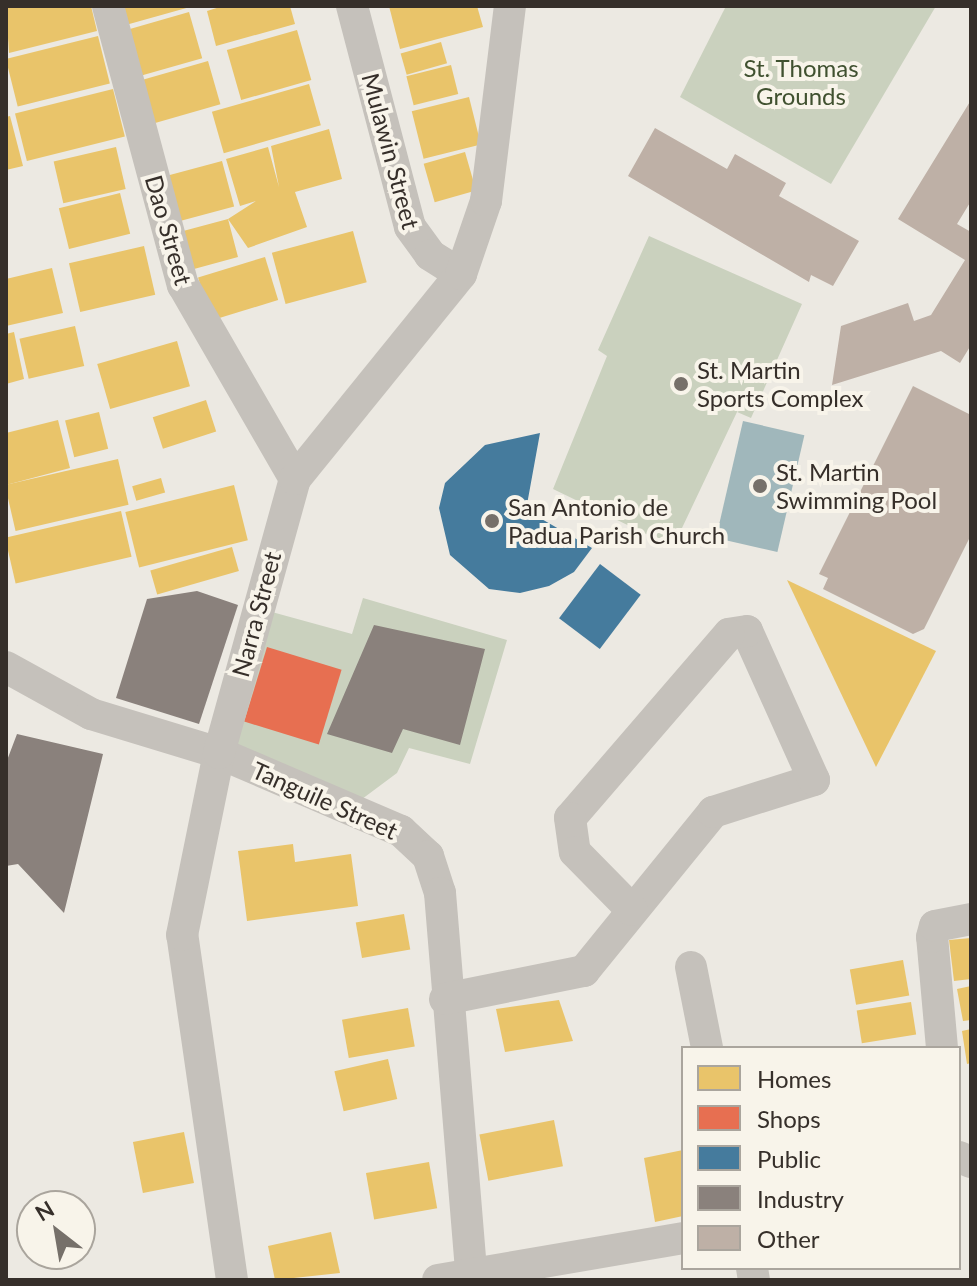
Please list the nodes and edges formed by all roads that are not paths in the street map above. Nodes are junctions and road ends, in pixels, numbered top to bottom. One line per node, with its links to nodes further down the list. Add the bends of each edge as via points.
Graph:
1 (108, 6): 5 (street, Dao Street, via 183,285)
2 (352, 6): 4 (street, Mulawin Street, via 413,235)
3 (510, 6): 4 (street, Narra Street, via 486,201)
4 (461, 274): 5 (street, Narra Street)
5 (295, 479): 7 (street, Narra Street)
6 (6, 667): 7 (street, Tanguile Street, via 91,714)
7 (219, 753): 11 (street, Tanguile Street, via 401,831 428,856 440,893); 16 (street, Narra Street, via 182,935)
8 (632, 910): 8 (street, via 725,803 814,780 747,631 729,634 570,818 575,852); 11 (street, via 584,971)
9 (971, 919): 13 (street, via 935,926)
10 (691, 967): 12 (street)
11 (445, 999): 15 (street, Tanguile Street)
12 (707, 1046)
13 (942, 1046)
14 (681, 1238): 15 (street)
15 (471, 1274): 17 (street)
16 (232, 1280)
17 (438, 1280)

